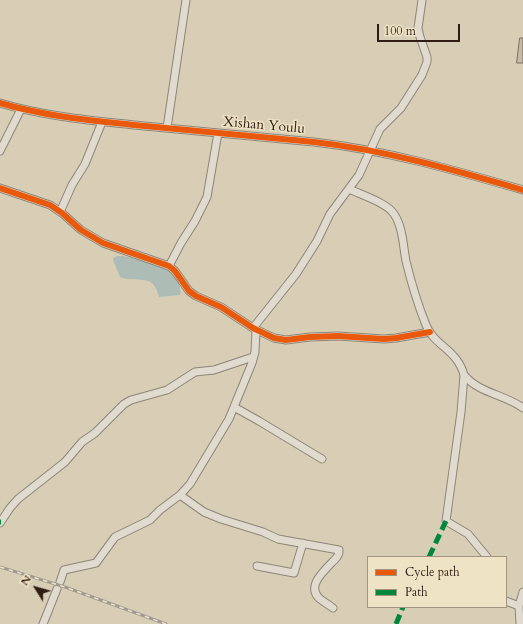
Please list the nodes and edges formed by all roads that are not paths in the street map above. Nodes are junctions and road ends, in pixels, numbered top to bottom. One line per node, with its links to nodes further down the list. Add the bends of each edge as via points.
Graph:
1 (186, 0): 6 (street)
2 (422, 0): 8 (street, via 418,28 427,57 425,68 401,108 380,129)
3 (0, 103): 4 (street, Xishan Youlu)
4 (21, 109): 5 (street, Xishan Youlu); 9 (street)
5 (102, 122): 6 (street, Xishan Youlu); 13 (street, via 85,164)
6 (167, 128): 7 (street, Xishan Youlu)
7 (218, 133): 8 (street, Xishan Youlu); 14 (street, via 207,197)
8 (369, 150): 11 (street); 12 (street, Xishan Youlu)
9 (0, 151)
10 (0, 188): 13 (street, via 50,205)
11 (349, 189): 15 (street, via 330,214 317,241 296,274); 16 (street, via 386,206 396,217 409,271)
12 (523, 190)
13 (60, 212): 14 (street, via 81,230 103,243)
14 (169, 266): 15 (street, via 192,294 221,307)
15 (254, 329): 16 (street, via 274,338 286,340 323,336 384,339); 17 (street)
16 (430, 332): 18 (street, via 454,355)
17 (253, 357): 19 (street); 23 (street, via 214,370 195,372 167,390 124,404 96,433 82,442 65,462 18,499)
18 (464, 375): 20 (street, via 480,389 508,398); 25 (street, via 446,521 468,534)
19 (234, 408): 21 (street); 22 (street, via 190,484)
20 (523, 408)
21 (322, 459)
22 (180, 495): 24 (street, via 204,512 221,519 278,539); 31 (street, via 150,520 115,537 96,563 64,570)
23 (0, 523)
24 (303, 543): 26 (street, via 294,573); 30 (street, via 339,550 337,557 314,585 318,597)
25 (486, 556)
26 (257, 566)
27 (523, 592): 29 (street)
28 (507, 601): 29 (street)
29 (519, 606): 32 (street)
30 (333, 608)
31 (43, 624)
32 (520, 624)

